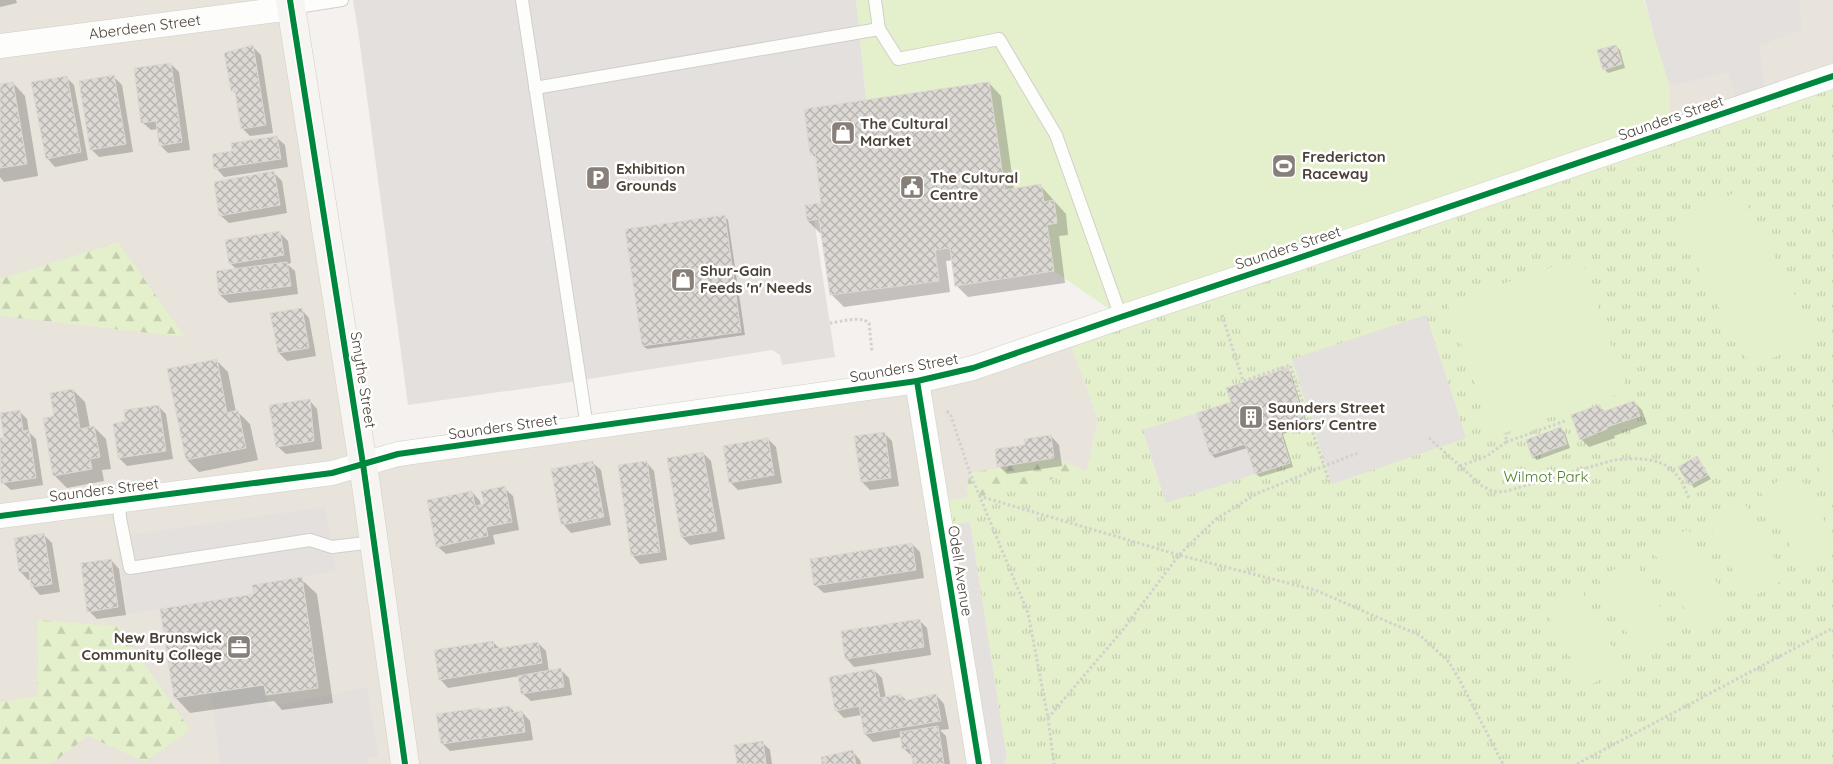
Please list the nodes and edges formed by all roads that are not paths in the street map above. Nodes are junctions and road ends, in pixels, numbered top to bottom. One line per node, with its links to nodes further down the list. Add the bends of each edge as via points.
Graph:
1 (342, 0): 4 (lane)
2 (522, 0): 8 (lane)
3 (875, 0): 5 (lane)
4 (291, 4): 6 (street, Aberdeen Street); 12 (main road, Smythe Street)
5 (879, 30): 8 (lane); 9 (lane, via 898,59 999,39 1056,135)
6 (0, 46)
7 (1833, 76): 9 (street, Saunders Street)
8 (535, 88): 11 (lane)
9 (1120, 316): 10 (street, Saunders Street, via 973,368)
10 (917, 382): 11 (street, Saunders Street); 17 (street, Odell Avenue)
11 (587, 428): 12 (street, Saunders Street, via 398,454)
12 (363, 464): 13 (street, Saunders Street, via 332,473); 15 (main road, Smythe Street)
13 (119, 500): 14 (street, Saunders Street); 15 (lane, via 130,568 310,540 332,547)
14 (0, 516)
15 (373, 542): 16 (main road, Smythe Street)
16 (405, 764)
17 (978, 764)

